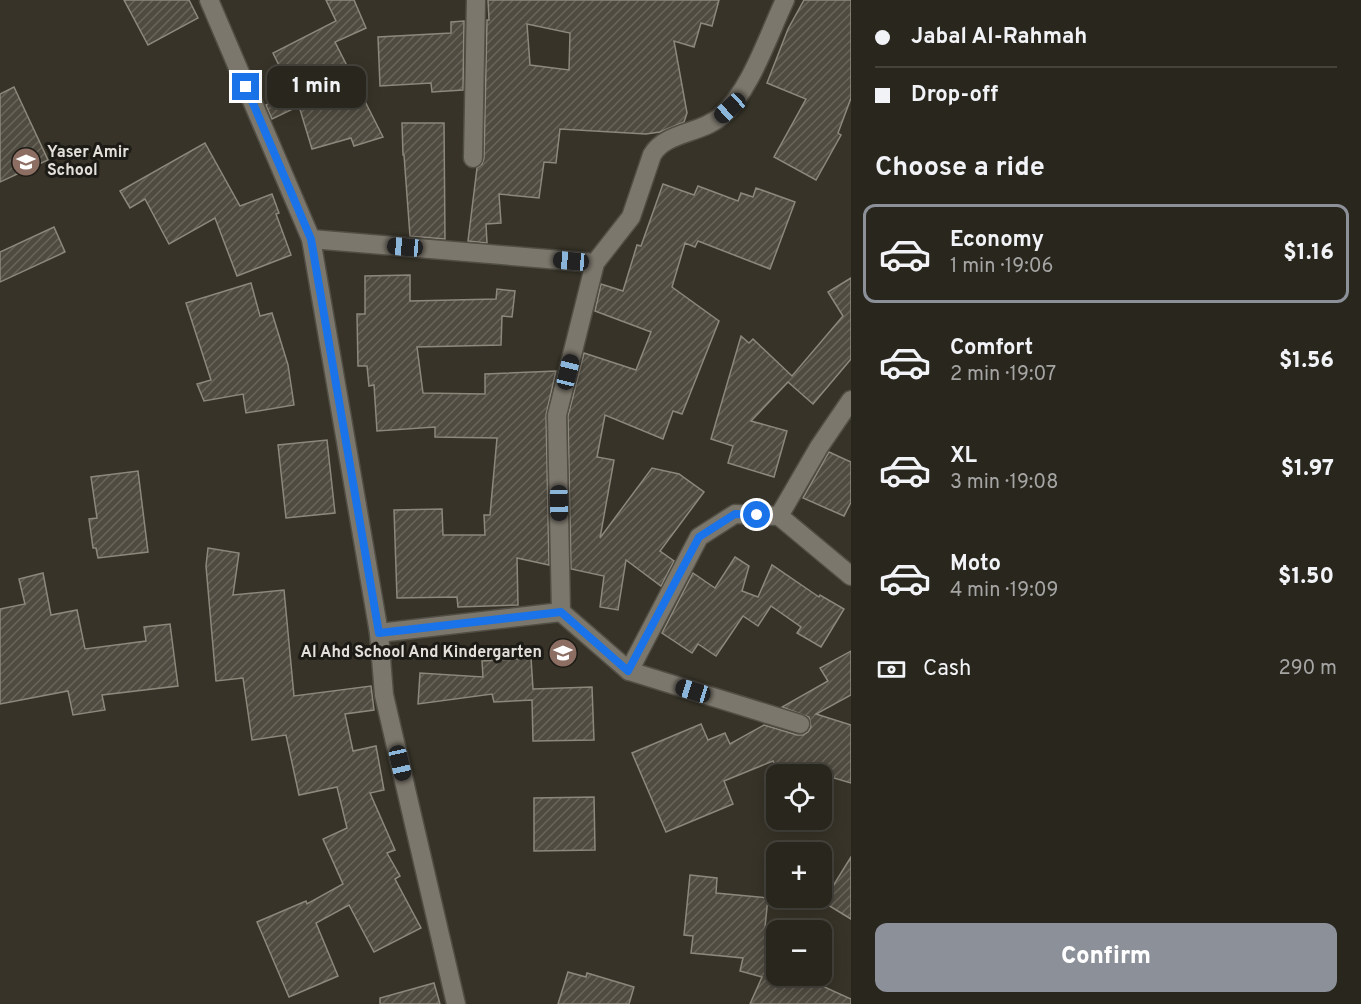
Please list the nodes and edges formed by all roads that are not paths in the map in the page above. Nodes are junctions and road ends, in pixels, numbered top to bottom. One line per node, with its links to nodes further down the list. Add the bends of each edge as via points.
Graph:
1 (209, 0): 5 (street)
2 (476, 0): 4 (street)
3 (785, 0): 6 (street, via 740,95 718,119 666,141 655,151 631,217)
4 (473, 158)
5 (311, 239): 6 (street); 11 (street)
6 (595, 263): 10 (street, via 557,415)
7 (851, 400): 8 (street)
8 (778, 516): 9 (street); 12 (street, via 735,514 699,537)
9 (851, 576)
10 (561, 612): 11 (street); 12 (street)
11 (379, 633): 14 (street, via 384,695)
12 (628, 671): 13 (street)
13 (800, 724)
14 (456, 1004)

